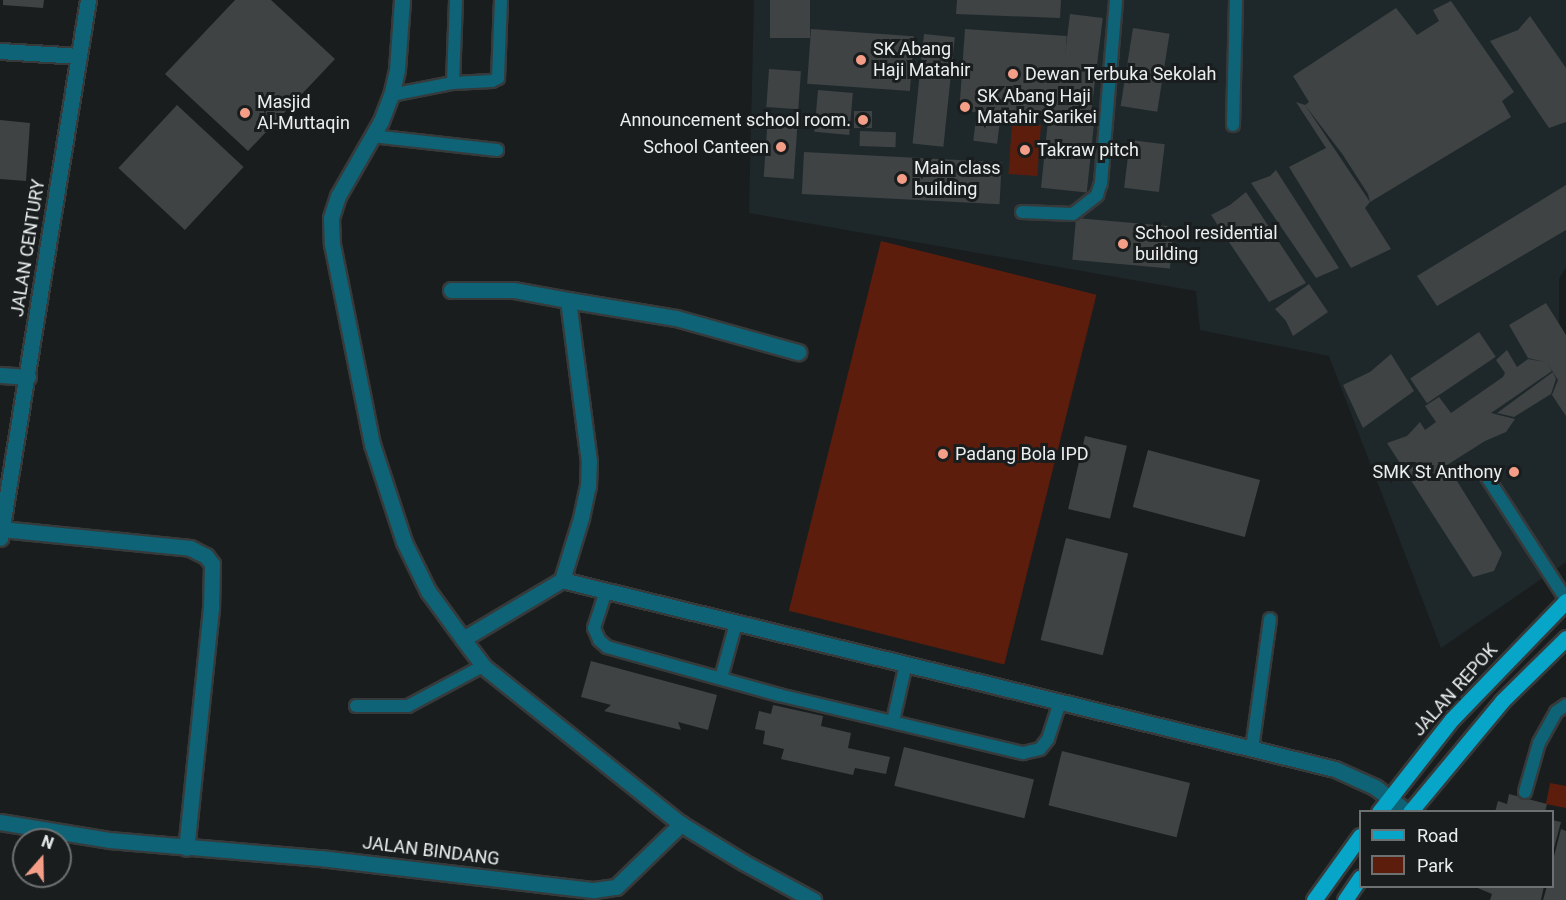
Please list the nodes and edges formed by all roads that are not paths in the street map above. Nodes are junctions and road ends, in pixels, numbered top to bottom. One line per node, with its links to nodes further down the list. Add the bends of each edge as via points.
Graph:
1 (88, 0): 8 (street, JALAN CENTURY)
2 (402, 0): 10 (street, via 397,70)
3 (456, 0): 9 (lane)
4 (501, 0): 9 (lane, via 498,78)
5 (1116, 0): 14 (lane, via 1097,195 1073,214)
6 (1236, 0): 11 (lane)
7 (0, 51): 8 (street)
8 (79, 56): 19 (street, JALAN CENTURY)
9 (453, 83): 10 (lane)
10 (391, 95): 12 (street)
11 (1233, 125)
12 (372, 136): 13 (lane); 28 (street, via 339,196 332,218 332,244 372,444 386,488 404,542 428,591)
13 (497, 150)
14 (1022, 212)
15 (451, 290): 16 (street, via 513,290)
16 (568, 300): 17 (street, via 676,318); 22 (street, via 589,462 581,518)
17 (798, 352)
18 (0, 375): 19 (street)
19 (28, 377): 21 (street, JALAN CENTURY)
20 (1487, 477): 24 (lane)
21 (1, 534): 45 (street, via 189,548 206,556 212,564 211,608)
22 (562, 580): 23 (street); 28 (street)
23 (606, 591): 26 (street); 31 (lane, via 594,628 607,647)
24 (1566, 600): 38 (main road, JALAN REPOK, via 1452,719)
25 (1270, 619): 36 (lane)
26 (736, 623): 29 (street); 31 (lane)
27 (1566, 638): 41 (main road, via 1502,701)
28 (463, 639): 30 (street)
29 (906, 664): 32 (street); 35 (lane)
30 (483, 666): 34 (lane, via 408,706); 43 (street)
31 (721, 678): 35 (lane)
32 (1060, 702): 35 (lane, via 1048,739 1040,749 1023,753); 36 (street)
33 (1566, 705): 37 (lane, via 1556,712 1539,743)
34 (356, 706)
35 (893, 721)
36 (1252, 749): 38 (street, via 1335,769)
37 (1525, 792)
38 (1390, 797): 39 (main road, JALAN REPOK); 40 (street)
39 (1380, 810)
40 (1406, 810)
41 (1411, 810)
42 (0, 822): 45 (street, JALAN BINDANG)
43 (681, 824): 45 (street, JALAN BINDANG, via 615,887 594,890 320,858); 47 (street)
44 (1359, 837): 48 (main road)
45 (186, 848)
46 (1359, 879): 49 (main road)
47 (813, 900)
48 (1314, 900)
49 (1345, 900)

